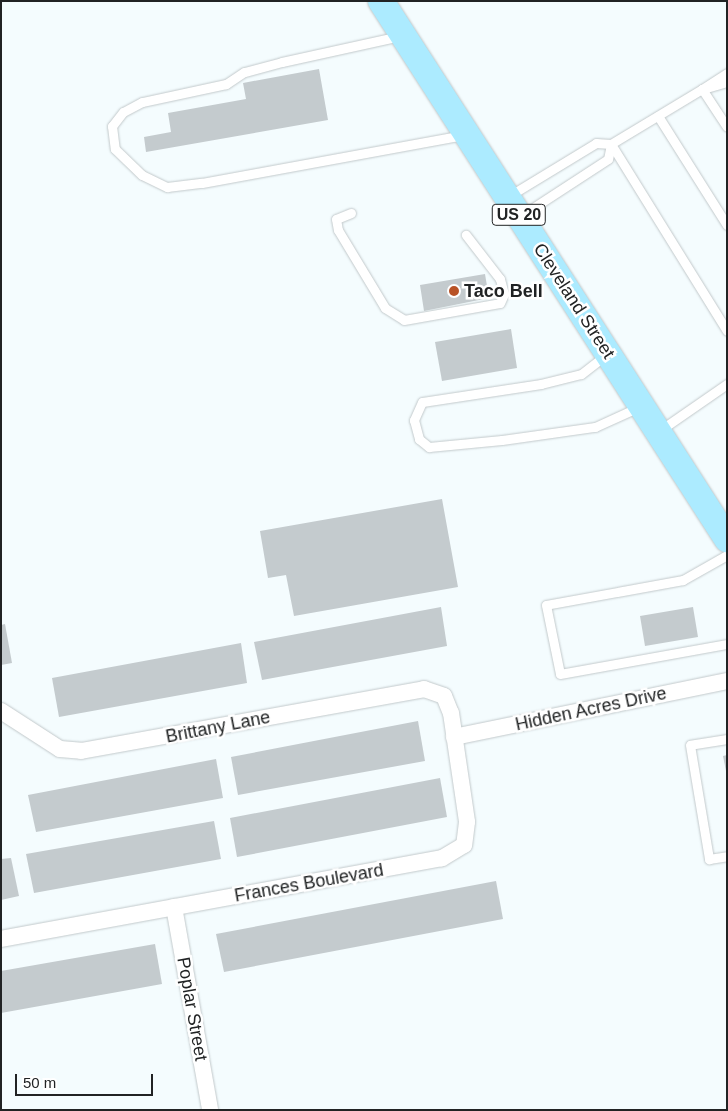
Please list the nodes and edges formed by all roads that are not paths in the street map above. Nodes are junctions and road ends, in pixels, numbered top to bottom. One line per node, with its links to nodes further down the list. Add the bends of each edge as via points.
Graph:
1 (384, 7): 2 (main road, Cleveland Street / US 20)
2 (403, 35): 8 (main road, Cleveland Street / US 20); 8 (lane, via 282,62 244,72 226,84 142,102 122,112 112,126 116,149 142,175 167,187)
3 (727, 73): 5 (lane)
4 (727, 82): 5 (lane)
5 (702, 89): 6 (lane); 7 (lane)
6 (658, 116): 9 (lane); 12 (lane)
7 (727, 127)
8 (467, 135): 10 (main road, Cleveland Street / US 20)
9 (611, 144): 10 (lane, via 596,142); 10 (lane, via 608,159); 14 (lane)
10 (513, 207): 15 (main road, Cleveland Street / US 20)
11 (351, 213): 13 (lane, via 336,219 338,230 385,308 404,320 500,303 504,294 500,279)
12 (727, 225)
13 (466, 235)
14 (727, 331)
15 (608, 354): 17 (main road, Cleveland Street / US 20); 17 (lane, via 581,374 541,384 422,402 414,420 420,439 429,447 502,440 595,426)
16 (727, 384): 18 (lane)
17 (642, 406): 18 (main road, Cleveland Street / US 20)
18 (658, 431): 19 (main road, Cleveland Street / US 20)
19 (727, 539)
20 (727, 555): 21 (lane, via 683,580 546,605 560,674)
21 (727, 644)
22 (727, 681): 25 (street, Hidden Acres Drive)
23 (444, 696): 24 (street, Brittany Lane, via 424,690 407,690 81,751 60,749); 25 (street, Frances Boulevard, via 451,713)
24 (1, 711)
25 (454, 737): 28 (street, Frances Boulevard, via 467,836 461,849 453,854)
26 (727, 739): 27 (lane, via 690,745 709,859)
27 (727, 856)
28 (174, 907): 29 (street, Frances Boulevard); 30 (street, Poplar Street)
29 (1, 939)
30 (210, 1110)

